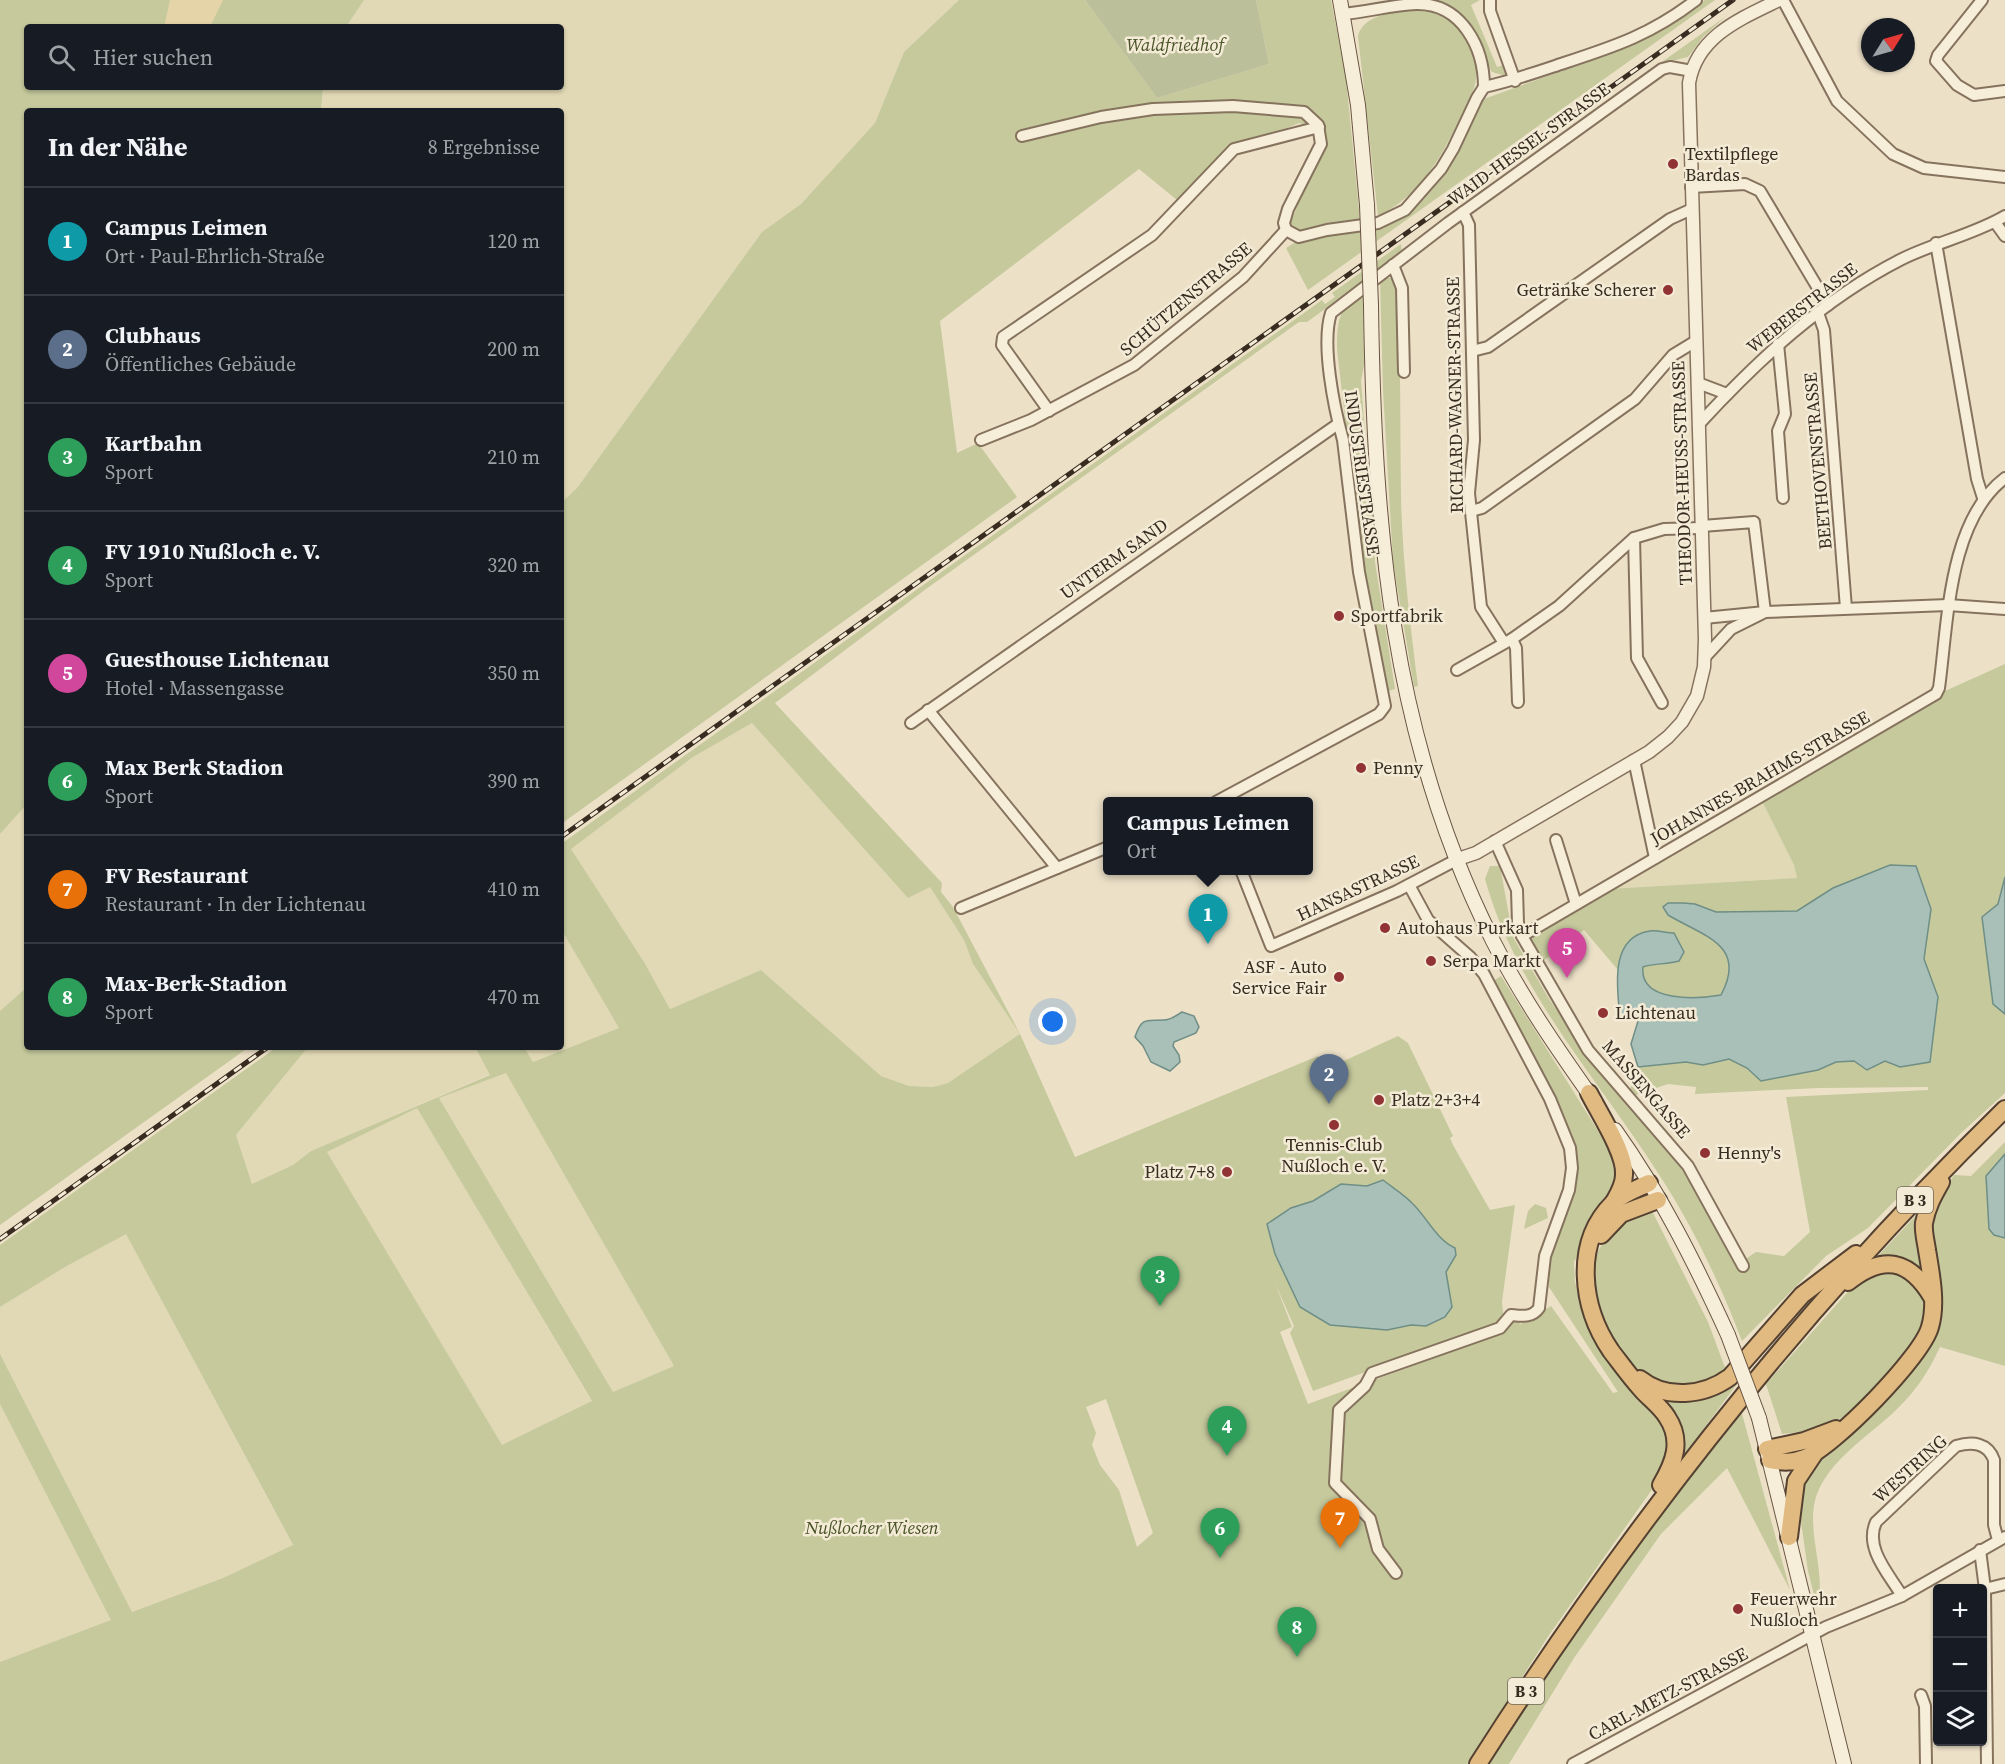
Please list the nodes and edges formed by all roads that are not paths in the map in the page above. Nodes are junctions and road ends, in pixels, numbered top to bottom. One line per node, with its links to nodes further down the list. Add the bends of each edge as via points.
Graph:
1 (1340, 0): 6 (main road)
2 (1490, 0): 8 (street, via 1490,11)
3 (1696, 0): 8 (street, via 1629,41)
4 (1781, 0): 7 (street, THEODOR-HEUSS-STRASSE, via 1719,33 1701,51); 13 (street, via 1837,101 1893,154 1924,168)
5 (1982, 0): 10 (street, via 1936,61 1955,83 1974,94)
6 (1343, 14): 9 (street, via 1417,4 1448,12 1474,40); 58 (main road, bridge, via 1358,105 1367,205 1375,451 1389,607 1419,743)
7 (1692, 71): 14 (street, THEODOR-HEUSS-STRASSE, via 1688,90); 16 (street, WAID-HESSEL-STRASSE, via 1662,69)
8 (1515, 81): 9 (street)
9 (1484, 87): 18 (street, via 1441,169 1405,210 1368,226 1299,237)
10 (2005, 91)
11 (1319, 127): 12 (street, via 1299,111 1192,107 1101,117); 18 (street, via 1321,144 1294,195 1285,220); 30 (street, via 1234,149 1152,235 1003,337 1002,345)
12 (1022, 136)
13 (2005, 177)
14 (1691, 187): 15 (street, THEODOR-HEUSS-STRASSE); 22 (street, via 1745,184 1760,191)
15 (1692, 209): 24 (street, THEODOR-HEUSS-STRASSE); 26 (street, via 1670,219 1488,347)
16 (1463, 212): 21 (street, WAID-HESSEL-STRASSE); 26 (street, RICHARD-WAGNER-STRASSE, via 1469,225)
17 (2000, 219): 19 (street); 20 (street, WEBERSTRASSE)
18 (1286, 230): 30 (street, SCHÜTZENSTRASSE, via 1243,277 1134,365)
19 (2005, 236)
20 (1936, 243): 22 (street, WEBERSTRASSE, via 1872,275); 36 (street)
21 (1393, 265): 27 (street, via 1402,288); 31 (street, INDUSTRIESTRASSE, via 1337,307 1330,317 1328,350)
22 (1828, 305): 23 (street, WEBERSTRASSE)
23 (1818, 313): 25 (street, WEBERSTRASSE); 41 (street, BEETHOVENSTRASSE, via 1824,330)
24 (1696, 341): 28 (street, THEODOR-HEUSS-STRASSE); 37 (street, via 1673,356 1635,399)
25 (1778, 344): 29 (street, WEBERSTRASSE); 35 (street, via 1785,414 1778,431)
26 (1472, 351): 37 (street, RICHARD-WAGNER-STRASSE, via 1473,440 1468,480)
27 (1404, 372)
28 (1698, 383): 29 (street); 32 (street, THEODOR-HEUSS-STRASSE)
29 (1727, 394): 32 (street, WEBERSTRASSE)
30 (1049, 411): 33 (street, SCHÜTZENSTRASSE)
31 (1338, 424): 50 (street, UNTERM SAND); 53 (street, INDUSTRIESTRASSE, via 1359,572 1385,703 1381,712)
32 (1699, 424): 38 (street, THEODOR-HEUSS-STRASSE)
33 (981, 440)
34 (2005, 478): 36 (street)
35 (1783, 498)
36 (1983, 498): 40 (street, via 1961,550)
37 (1471, 512): 45 (street, RICHARD-WAGNER-STRASSE, via 1481,606)
38 (1702, 527): 39 (street, via 1657,530); 43 (street, via 1754,522); 44 (street, THEODOR-HEUSS-STRASSE)
39 (1634, 538): 45 (street, via 1566,600); 49 (street, via 1637,658)
40 (1948, 605): 41 (street); 42 (street); 57 (street, JOHANNES-BRAHMS-STRASSE, via 1940,688 1936,694)
41 (1846, 608): 43 (street)
42 (2005, 609)
43 (1765, 612): 44 (street); 46 (street, via 1731,630)
44 (1704, 618): 46 (street, THEODOR-HEUSS-STRASSE)
45 (1508, 641): 47 (street); 48 (street, via 1516,648)
46 (1705, 657): 52 (street, THEODOR-HEUSS-STRASSE, via 1699,690 1682,723 1660,744)
47 (1457, 670)
48 (1518, 702)
49 (1662, 703)
50 (928, 710): 51 (street, UNTERM SAND); 59 (street)
51 (911, 723)
52 (1634, 760): 55 (street, THEODOR-HEUSS-STRASSE); 57 (street)
53 (1223, 797)
54 (1556, 840): 62 (street)
55 (1495, 841): 58 (street, THEODOR-HEUSS-STRASSE); 64 (street, via 1517,890)
56 (1103, 849): 59 (street)
57 (1655, 858): 62 (street, JOHANNES-BRAHMS-STRASSE)
58 (1458, 859): 61 (street, HANSASTRASSE); 65 (main road, via 1504,962)
59 (1057, 868): 63 (street)
60 (1243, 875): 61 (street, HANSASTRASSE, via 1271,946)
61 (1409, 885): 84 (street, via 1428,920 1484,974 1563,1124 1572,1168 1569,1190 1548,1244 1539,1308 1535,1313 1511,1315 1500,1328 1372,1373 1365,1386 1339,1410 1335,1483 1370,1519 1378,1549)
62 (1576, 904): 64 (street, JOHANNES-BRAHMS-STRASSE)
63 (961, 908)
64 (1522, 936): 73 (street, MASSENGASSE, via 1588,1050 1688,1166)
65 (1589, 1093): 68 (main road); 70 (highway, via 1622,1159 1625,1174)
66 (2005, 1108): 67 (highway, B 3)
67 (1953, 1160): 71 (highway, B 3); 74 (highway, via 1930,1200 1923,1226)
68 (1649, 1183): 69 (main road); 70 (highway)
69 (1658, 1200): 72 (highway, via 1621,1214); 79 (main road, bridge, via 1728,1335)
70 (1614, 1202): 72 (highway, via 1590,1237)
71 (1876, 1240): 75 (highway, B 3); 76 (highway, via 1802,1295 1721,1384 1693,1393 1657,1389)
72 (1588, 1253): 76 (highway, via 1585,1282 1591,1313)
73 (1743, 1266)
74 (1932, 1298): 75 (highway, via 1914,1272 1899,1265 1880,1264 1863,1270); 77 (highway, via 1930,1329 1916,1353 1870,1405)
75 (1822, 1303): 80 (highway, B 3)
76 (1621, 1363): 80 (highway, via 1668,1417 1675,1436 1674,1463 1659,1487)
77 (1847, 1423): 78 (highway); 79 (highway)
78 (1814, 1453): 79 (highway, via 1790,1462); 81 (highway, via 1796,1481)
79 (1768, 1454): 81 (main road)
80 (1655, 1508): 92 (highway, B 3, via 1575,1618)
81 (1789, 1537): 89 (main road)
82 (2002, 1538): 83 (street, WESTRING); 88 (street, WESTRING, via 1994,1525 1992,1453 1978,1444 1956,1446 1876,1522 1871,1534 1872,1545)
83 (1980, 1550): 85 (street); 88 (street, WESTRING)
84 (1396, 1573)
85 (1984, 1584)
86 (2005, 1584): 87 (street)
87 (1987, 1588)
88 (1902, 1596): 89 (street, WESTRING)
89 (1811, 1635): 93 (street, CARL-METZ-STRASSE); 94 (main road)
90 (1986, 1638): 96 (street)
91 (1921, 1695): 95 (street, via 1925,1706)
92 (1478, 1764)
93 (1573, 1764)
94 (1844, 1764)
95 (1926, 1764)
96 (1987, 1764)

